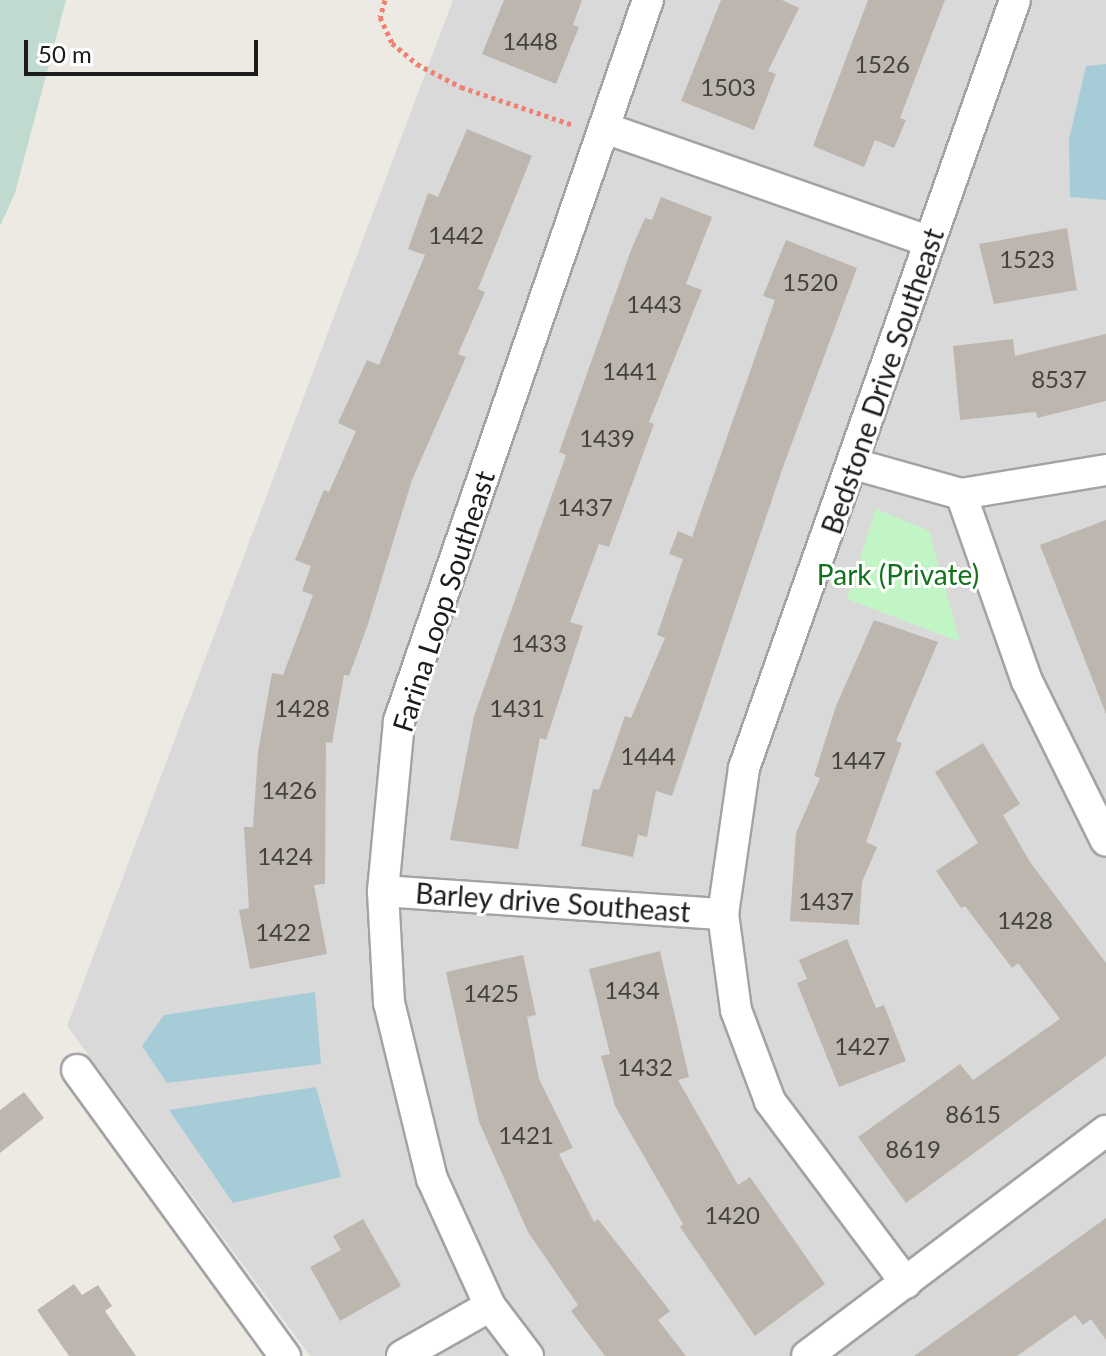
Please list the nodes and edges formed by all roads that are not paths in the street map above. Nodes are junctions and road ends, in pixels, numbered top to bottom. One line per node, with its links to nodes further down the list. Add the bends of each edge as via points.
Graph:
1 (648, 0): 3 (street, Farina Loop Southeast)
2 (1015, 0): 4 (street, Bedstone Drive Southeast)
3 (605, 128): 4 (street); 9 (street, Farina Loop Southeast, via 399,721)
4 (930, 242): 5 (street, Bedstone Drive Southeast)
5 (854, 464): 7 (street); 10 (street, Bedstone Drive Southeast, via 744,768)
6 (1106, 470): 7 (street)
7 (961, 494): 8 (street, via 1027,681)
8 (1106, 841)
9 (383, 891): 10 (street, Barley drive Southeast); 14 (street, Farina Loop Southeast, via 389,1003 407,1091 432,1179)
10 (723, 914): 13 (street, Bedstone Drive Southeast, via 736,1010 770,1101)
11 (77, 1070): 15 (street)
12 (1106, 1131): 13 (street)
13 (906, 1283): 18 (street)
14 (490, 1306): 16 (street); 17 (street, Farina Loop Southeast)
15 (285, 1356)
16 (402, 1356)
17 (528, 1356)
18 (807, 1356)

